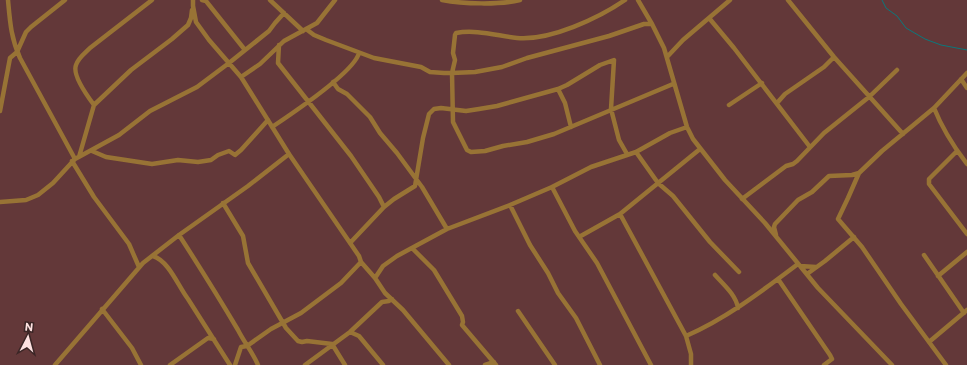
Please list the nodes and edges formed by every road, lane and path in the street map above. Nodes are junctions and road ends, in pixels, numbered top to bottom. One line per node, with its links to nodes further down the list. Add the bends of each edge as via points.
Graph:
1 (8, 0): 21 (street, via 11,36)
2 (66, 0): 21 (street, via 26,32)
3 (152, 0): 39 (street, via 90,48 76,64 75,68 84,91)
4 (193, 0): 14 (street)
5 (202, 0): 20 (street, via 206,1)
6 (270, 0): 15 (street)
7 (335, 0): 18 (street, via 321,19)
8 (442, 0): 9 (street)
9 (520, 0)
10 (625, 0): 27 (street, via 589,20 543,36 518,38 470,32 456,33)
11 (638, 0): 17 (street)
12 (730, 0): 16 (street)
13 (788, 0): 24 (street)
14 (193, 6): 25 (street, via 196,22); 39 (street, via 188,25 131,70)
15 (284, 13): 18 (street); 20 (street, via 269,31)
16 (709, 18): 23 (street); 32 (street)
17 (652, 24): 23 (street); 27 (street, via 644,24 502,67)
18 (304, 30): 19 (street); 22 (street)
19 (279, 45): 29 (street, via 260,64); 37 (street, via 278,63)
20 (245, 50): 25 (street)
21 (17, 52): 44 (street, via 10,58); 57 (street)
22 (359, 53): 27 (street, via 394,63 421,67 430,72); 31 (street)
23 (667, 57): 33 (street)
24 (834, 57): 36 (street); 38 (street)
25 (229, 63): 29 (street); 52 (street, via 197,87 150,111 119,135)
26 (897, 70): 36 (street)
27 (452, 73): 42 (street)
28 (967, 73): 30 (street)
29 (241, 77): 45 (street)
30 (961, 79): 34 (street); 41 (street)
31 (333, 82): 37 (street); 60 (street, via 370,117)
32 (762, 83): 38 (street); 40 (street)
33 (673, 84): 43 (street); 48 (street)
34 (967, 88)
35 (558, 89): 42 (street, via 480,109); 43 (street, via 614,60); 47 (street)
36 (869, 97): 49 (street); 50 (street)
37 (309, 102): 46 (street); 67 (street, via 351,156)
38 (777, 103): 50 (street)
39 (94, 105): 57 (street)
40 (729, 105)
41 (934, 108): 49 (street); 53 (street)
42 (453, 109): 47 (street, via 454,124 465,147 471,152 527,142); 60 (street, via 441,108 429,114)
43 (611, 110): 47 (street); 56 (street, via 619,140)
44 (0, 111)
45 (268, 120): 46 (street); 52 (street, via 235,155 229,151 211,160 178,160 152,164 106,157)
46 (272, 127): 55 (street)
47 (570, 127)
48 (686, 127): 51 (street); 54 (street)
49 (903, 134): 59 (street)
50 (810, 147): 63 (street, via 793,164 786,166)
51 (700, 149): 61 (street); 63 (street)
52 (92, 151): 57 (street)
53 (957, 151): 58 (street); 70 (street, via 929,179 929,184)
54 (636, 152): 56 (street); 61 (street)
55 (289, 154): 65 (street); 75 (street)
56 (626, 154): 62 (street, via 591,167)
57 (75, 159): 64 (street, via 38,195 26,200); 82 (street, via 94,196 129,244)
58 (967, 164)
59 (859, 173): 72 (street, via 829,176 812,192 798,200 775,224); 74 (street, via 838,219)
60 (417, 180): 67 (street, via 413,188); 69 (street)
61 (658, 183): 68 (street); 84 (street, via 673,196 710,242)
62 (552, 187): 66 (street); 73 (street)
63 (742, 199): 72 (street)
64 (0, 202)
65 (223, 203): 71 (street); 97 (street, via 243,236 248,263)
66 (510, 205): 69 (street); 118 (street, via 530,245 576,318)
67 (384, 207): 75 (street)
68 (620, 214): 73 (street); 99 (street)
69 (447, 229): 76 (street)
70 (967, 234)
71 (179, 235): 79 (street); 103 (street)
72 (776, 236): 81 (street)
73 (579, 237): 119 (street, via 597,263)
74 (854, 237): 83 (street); 101 (street)
75 (350, 243): 80 (street)
76 (412, 248): 88 (street, via 383,266); 104 (street, via 434,270 462,316 462,325)
77 (967, 252): 87 (street)
78 (924, 255): 87 (street)
79 (153, 256): 82 (street); 100 (street, via 160,258)
80 (361, 262): 88 (street); 97 (street, via 341,283)
81 (799, 265): 83 (street); 85 (street); 89 (street)
82 (140, 267): 94 (street)
83 (816, 267): 85 (street)
84 (739, 272)
85 (807, 274): 121 (street)
86 (715, 275): 93 (street, via 734,296)
87 (938, 276): 96 (street)
88 (375, 278): 90 (street)
89 (778, 279): 93 (street); 120 (street, via 832,358)
90 (385, 293): 91 (street); 92 (street)
91 (392, 299): 92 (street); 115 (street)
92 (382, 302): 98 (street)
93 (738, 308): 99 (street, via 709,326)
94 (102, 309): 106 (street); 107 (street, via 132,348)
95 (518, 310): 117 (street)
96 (966, 311): 101 (street)
97 (283, 323): 102 (street, via 302,342); 103 (street)
98 (350, 332): 102 (street); 114 (street, via 359,336)
99 (686, 336): 105 (street, via 691,354)
100 (214, 339): 108 (street, via 208,338); 109 (street)
101 (929, 342): 122 (street)
102 (332, 344): 112 (street); 113 (street)
103 (247, 346): 110 (street, via 240,349); 111 (street)
104 (495, 363): 116 (street)
105 (690, 364)
106 (55, 365)
107 (141, 365)
108 (170, 365)
109 (230, 365)
110 (235, 365)
111 (258, 365)
112 (305, 365)
113 (345, 365)
114 (383, 365)
115 (448, 365)
116 (485, 365)
117 (555, 365)
118 (600, 365)
119 (651, 365)
120 (824, 365)
121 (892, 365)
122 (946, 365)

